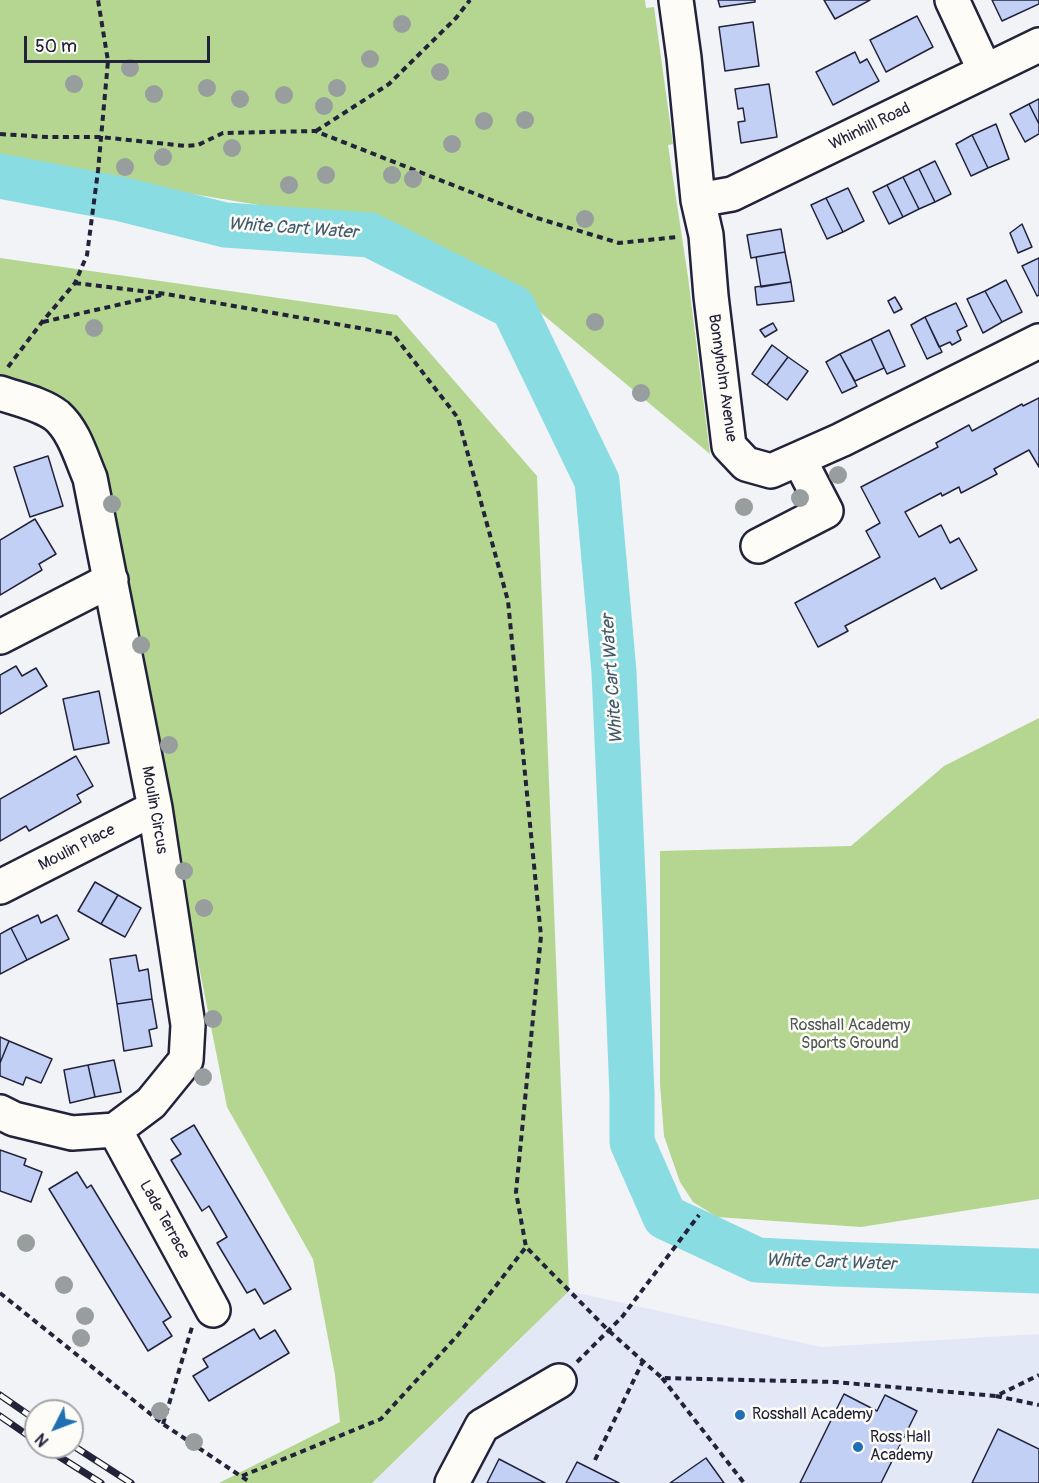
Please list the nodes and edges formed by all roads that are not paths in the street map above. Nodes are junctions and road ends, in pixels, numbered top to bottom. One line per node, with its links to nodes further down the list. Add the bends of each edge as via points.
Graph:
1 (676, 0): 5 (street, Bonnyholm Avenue)
2 (952, 0): 4 (street)
3 (1039, 45): 4 (street, Whinhill Road)
4 (985, 71): 5 (street, Whinhill Road, via 732,194)
5 (698, 200): 8 (street, Bonnyholm Avenue, via 706,235 729,446 746,464 771,471)
6 (1039, 341): 8 (street, Bonnyholm Avenue)
7 (4, 380): 10 (street, Moulin Circus, via 56,416 70,433 90,478)
8 (799, 459): 9 (street, via 826,511)
9 (758, 546)
10 (111, 580): 11 (street); 12 (street, Moulin Circus)
11 (0, 637)
12 (155, 808): 13 (street, Moulin Place); 15 (street, Moulin Circus, via 188,1025 186,1060 151,1103)
13 (0, 887)
14 (0, 1112): 15 (street, via 72,1133)
15 (115, 1130): 16 (street, Lade Terrace)
16 (213, 1312)
17 (558, 1381): 18 (street, via 482,1426)
18 (452, 1483)

